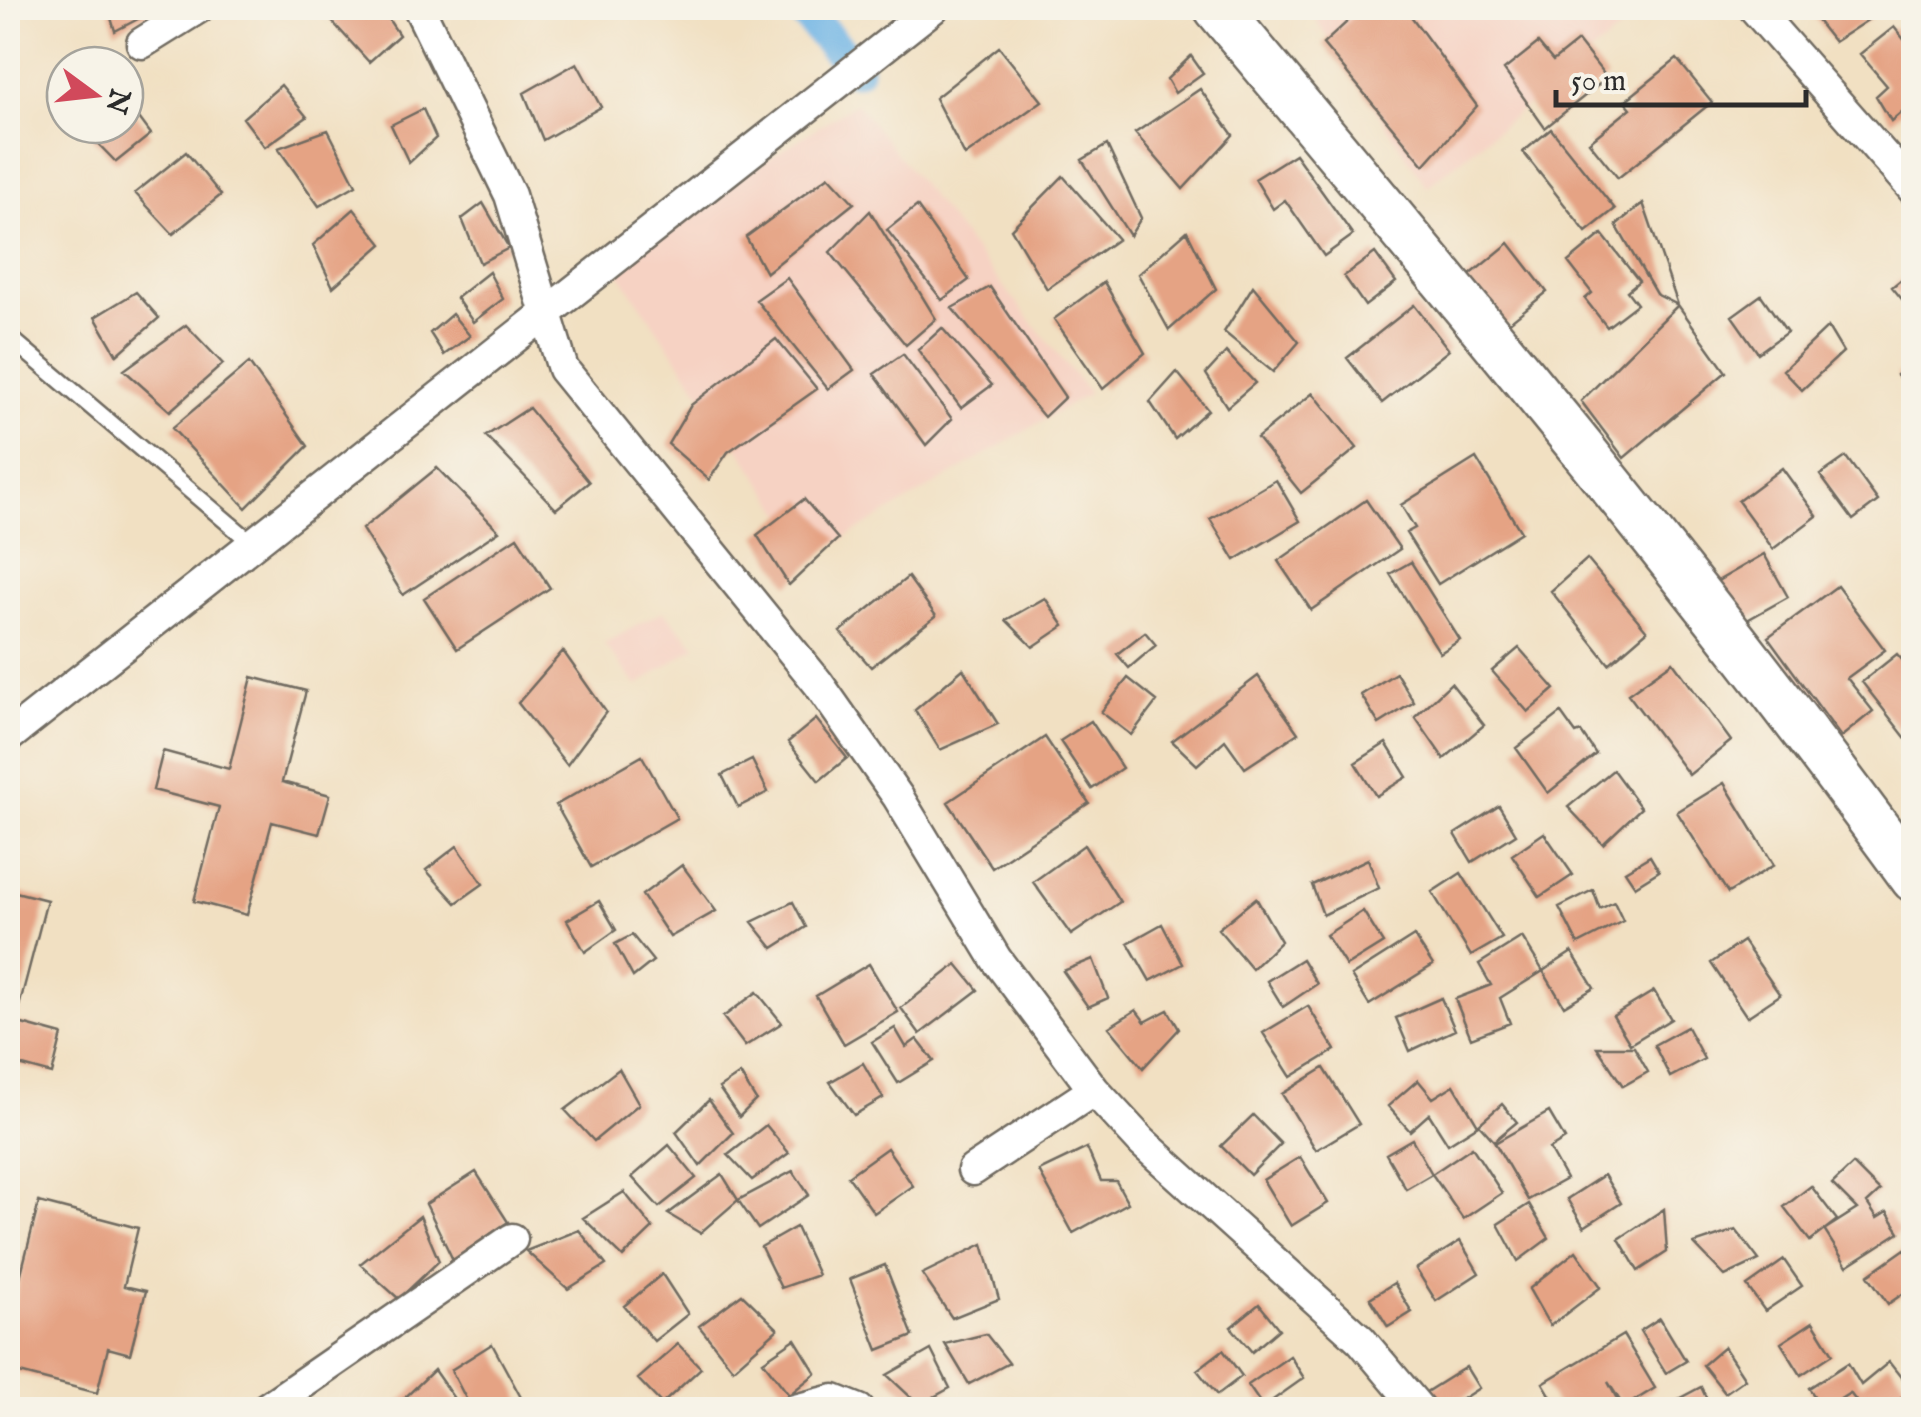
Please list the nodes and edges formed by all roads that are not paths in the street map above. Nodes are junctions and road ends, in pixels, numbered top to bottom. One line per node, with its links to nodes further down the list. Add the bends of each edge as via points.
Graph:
1 (198, 8): 6 (street)
2 (419, 8): 8 (street, via 510,195)
3 (933, 8): 8 (street)
4 (1217, 8): 12 (main road, via 1506,354)
5 (1754, 8): 7 (street)
6 (142, 43)
7 (1914, 190)
8 (546, 310): 10 (street); 13 (street, via 563,369 818,683 898,797 996,959)
9 (8, 336): 10 (lane)
10 (252, 543): 11 (street)
11 (8, 737)
12 (1914, 879)
13 (1094, 1090): 14 (street); 19 (street, via 1142,1142 1360,1340)
14 (973, 1170)
15 (512, 1239): 16 (street)
16 (264, 1410)
17 (794, 1410): 18 (street, via 834,1400)
18 (859, 1410)
19 (1420, 1410)

